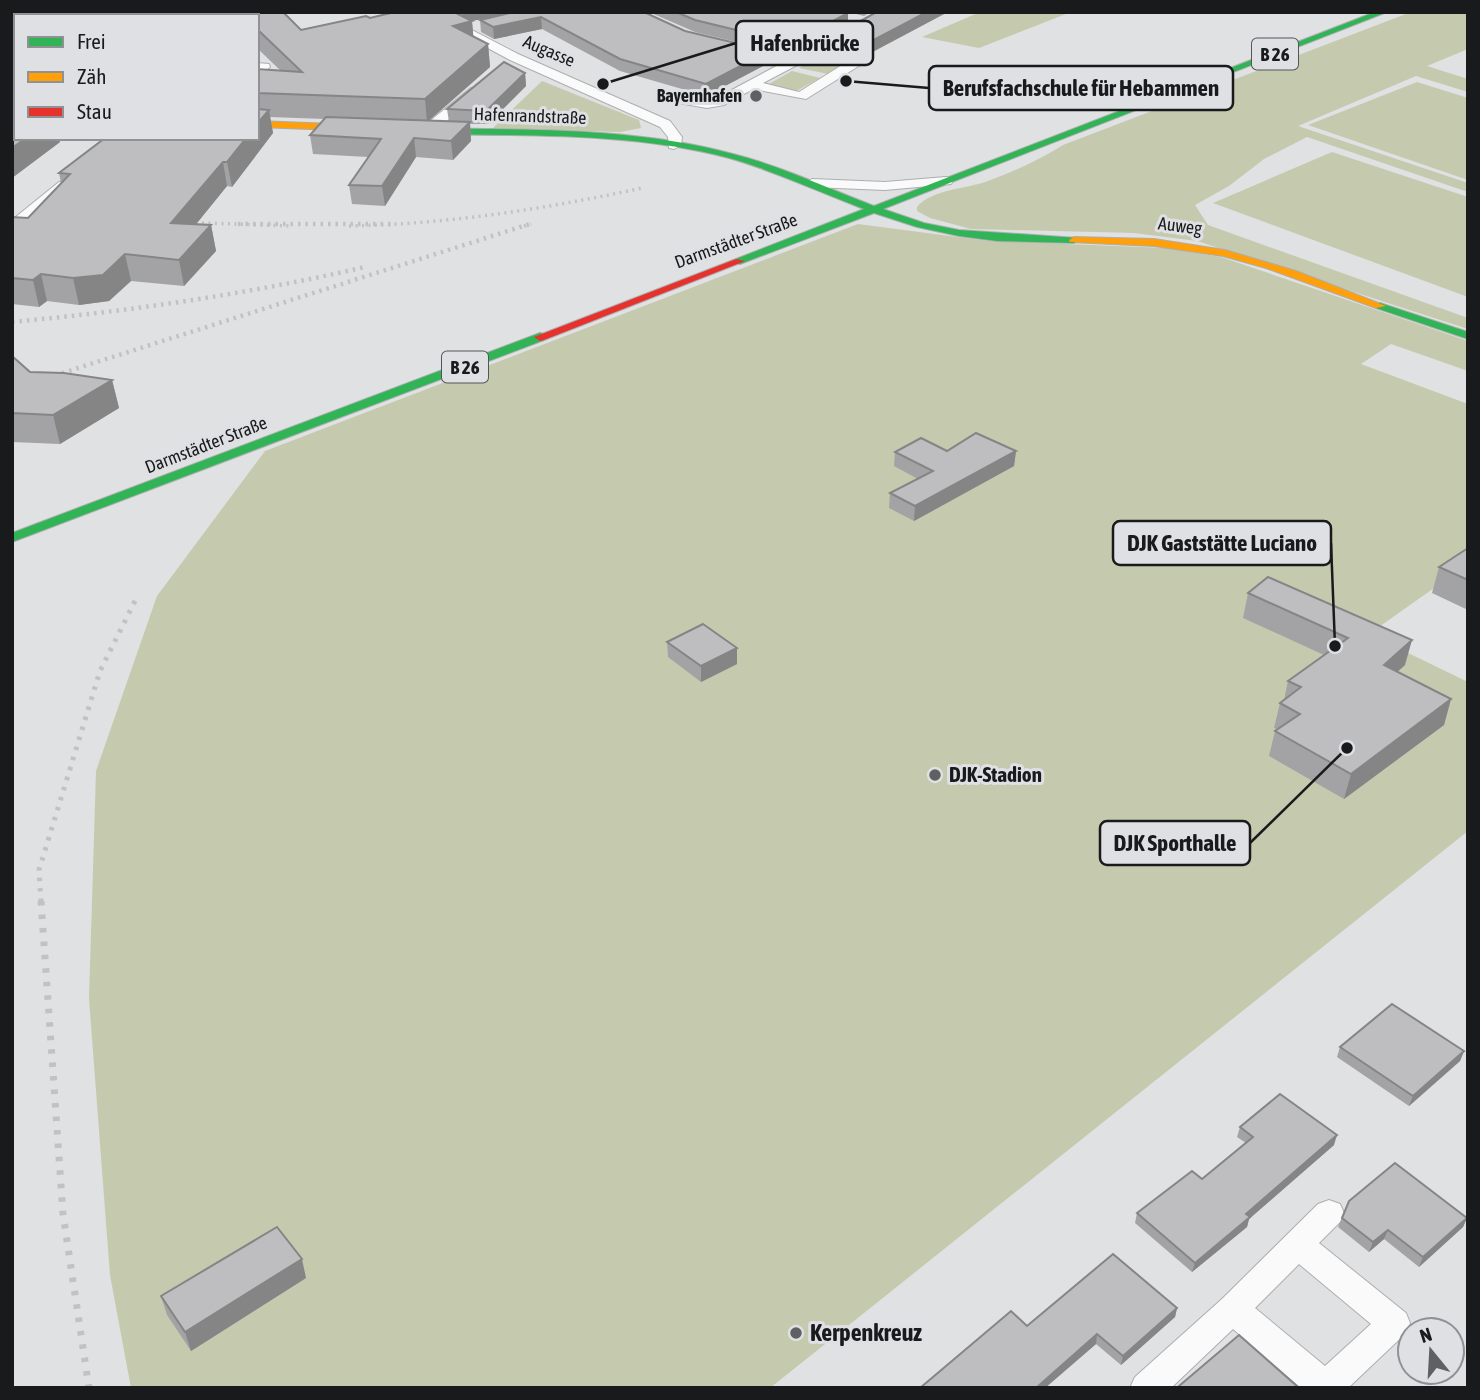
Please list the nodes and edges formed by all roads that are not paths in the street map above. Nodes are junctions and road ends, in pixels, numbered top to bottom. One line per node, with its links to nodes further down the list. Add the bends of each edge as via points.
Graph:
1 (427, 12): 7 (street, Augasse)
2 (886, 12): 5 (street)
3 (1383, 12): 25 (main road, Darmstädter Straße / B 26)
4 (843, 18): 5 (street)
5 (866, 23): 8 (street)
6 (485, 25): 7 (street)
7 (460, 30): 9 (street, Augasse)
8 (818, 50): 11 (street); 14 (street, via 861,59 801,96)
9 (514, 57): 12 (street); 16 (street, Augasse)
10 (771, 57): 11 (street)
11 (795, 63): 14 (street)
12 (501, 65)
13 (482, 82): 18 (street)
14 (754, 85): 15 (street, via 713,104)
15 (678, 99)
16 (657, 122): 21 (street, via 645,133); 22 (street, Augasse, via 673,133)
17 (259, 124): 19 (main road)
18 (435, 124)
19 (375, 129)
20 (415, 130): 21 (main road, Hafenrandstraße)
21 (612, 138): 22 (main road, Hafenrandstraße)
22 (674, 145): 24 (main road, via 733,157)
23 (80, 171): 27 (street)
24 (806, 181): 25 (street, via 884,186); 26 (main road)
25 (946, 181): 26 (main road, Darmstädter Straße / B 26)
26 (877, 209): 28 (main road, Auweg, via 967,235 1130,240 1203,248); 29 (main road, Darmstädter Straße / B 26)
27 (12, 228)
28 (1468, 335)
29 (102, 505): 30 (main road, Darmstädter Straße); 31 (main road, Darmstädter Straße / B 26)
30 (12, 538)
31 (12, 553)
32 (1329, 1213): 33 (street)
33 (1297, 1244): 34 (street); 36 (street, via 1394,1323)
34 (1233, 1309): 35 (street); 36 (street)
35 (1147, 1388)
36 (1325, 1388)

